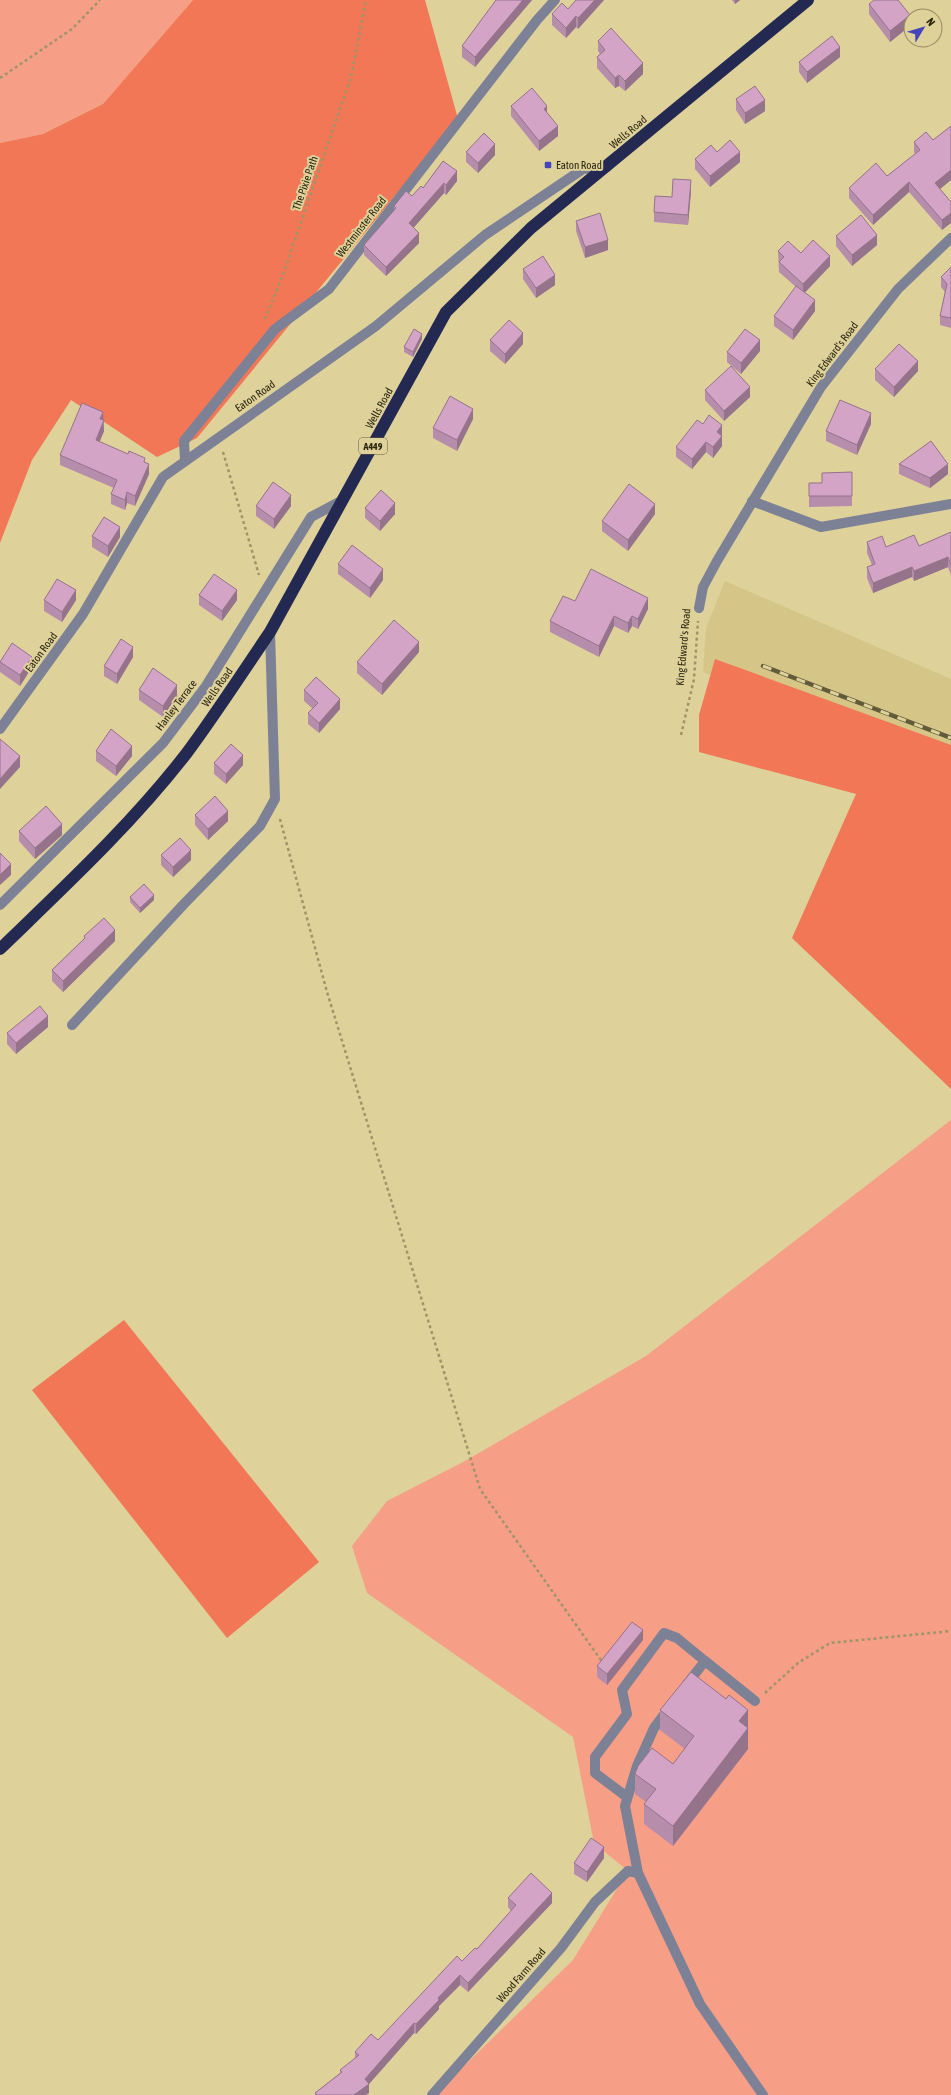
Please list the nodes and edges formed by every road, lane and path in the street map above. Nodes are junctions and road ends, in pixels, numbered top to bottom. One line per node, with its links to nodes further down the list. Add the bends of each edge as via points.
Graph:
1 (100, 0): 5 (path, via 72,29)
2 (366, 0): 8 (path, The Pixie Path, via 351,77 284,272)
3 (555, 0): 10 (street, Westminster Road, via 329,289 275,329 184,442)
4 (808, 0): 6 (highway, Wells Road / A449)
5 (0, 78)
6 (607, 167): 9 (street, Eaton Road, via 583,169 485,235 376,326); 11 (highway, Wells Road / A449, via 531,228 446,312)
7 (951, 238): 12 (street, King Edward's Road, via 898,289 821,387)
8 (263, 323)
9 (218, 436): 10 (street, Eaton Road); 14 (path)
10 (185, 460): 17 (street, Eaton Road, via 163,477 83,614)
11 (342, 500): 14 (street, Hanley Terrace, via 311,517); 16 (highway, Wells Road / A449)
12 (752, 501): 13 (street, via 822,527); 15 (street, King Edward's Road, via 703,587)
13 (951, 504)
14 (264, 593): 20 (street, Hanley Terrace, via 206,686 163,743)
15 (699, 608): 18 (path, King Edward's Road, via 694,679)
16 (270, 632): 19 (street); 21 (highway, Wells Road / A449, via 185,755 125,825)
17 (0, 730)
18 (681, 735)
19 (275, 799): 22 (street, via 260,826); 25 (path, via 327,992 480,1489)
20 (0, 905)
21 (0, 949)
22 (72, 1025)
23 (951, 1631): 26 (path, via 830,1643 798,1663)
24 (705, 1660): 26 (street); 27 (street, via 654,1728 637,1766); 27 (street, via 677,1638 664,1633 622,1690 627,1714 595,1757 595,1773)
25 (604, 1664)
26 (755, 1702)
27 (628, 1797): 28 (street, via 625,1806)
28 (633, 1872): 29 (street, Wood Farm Road, via 595,1902 561,1948); 30 (street, via 700,2004)
29 (432, 2095)
30 (763, 2095)

